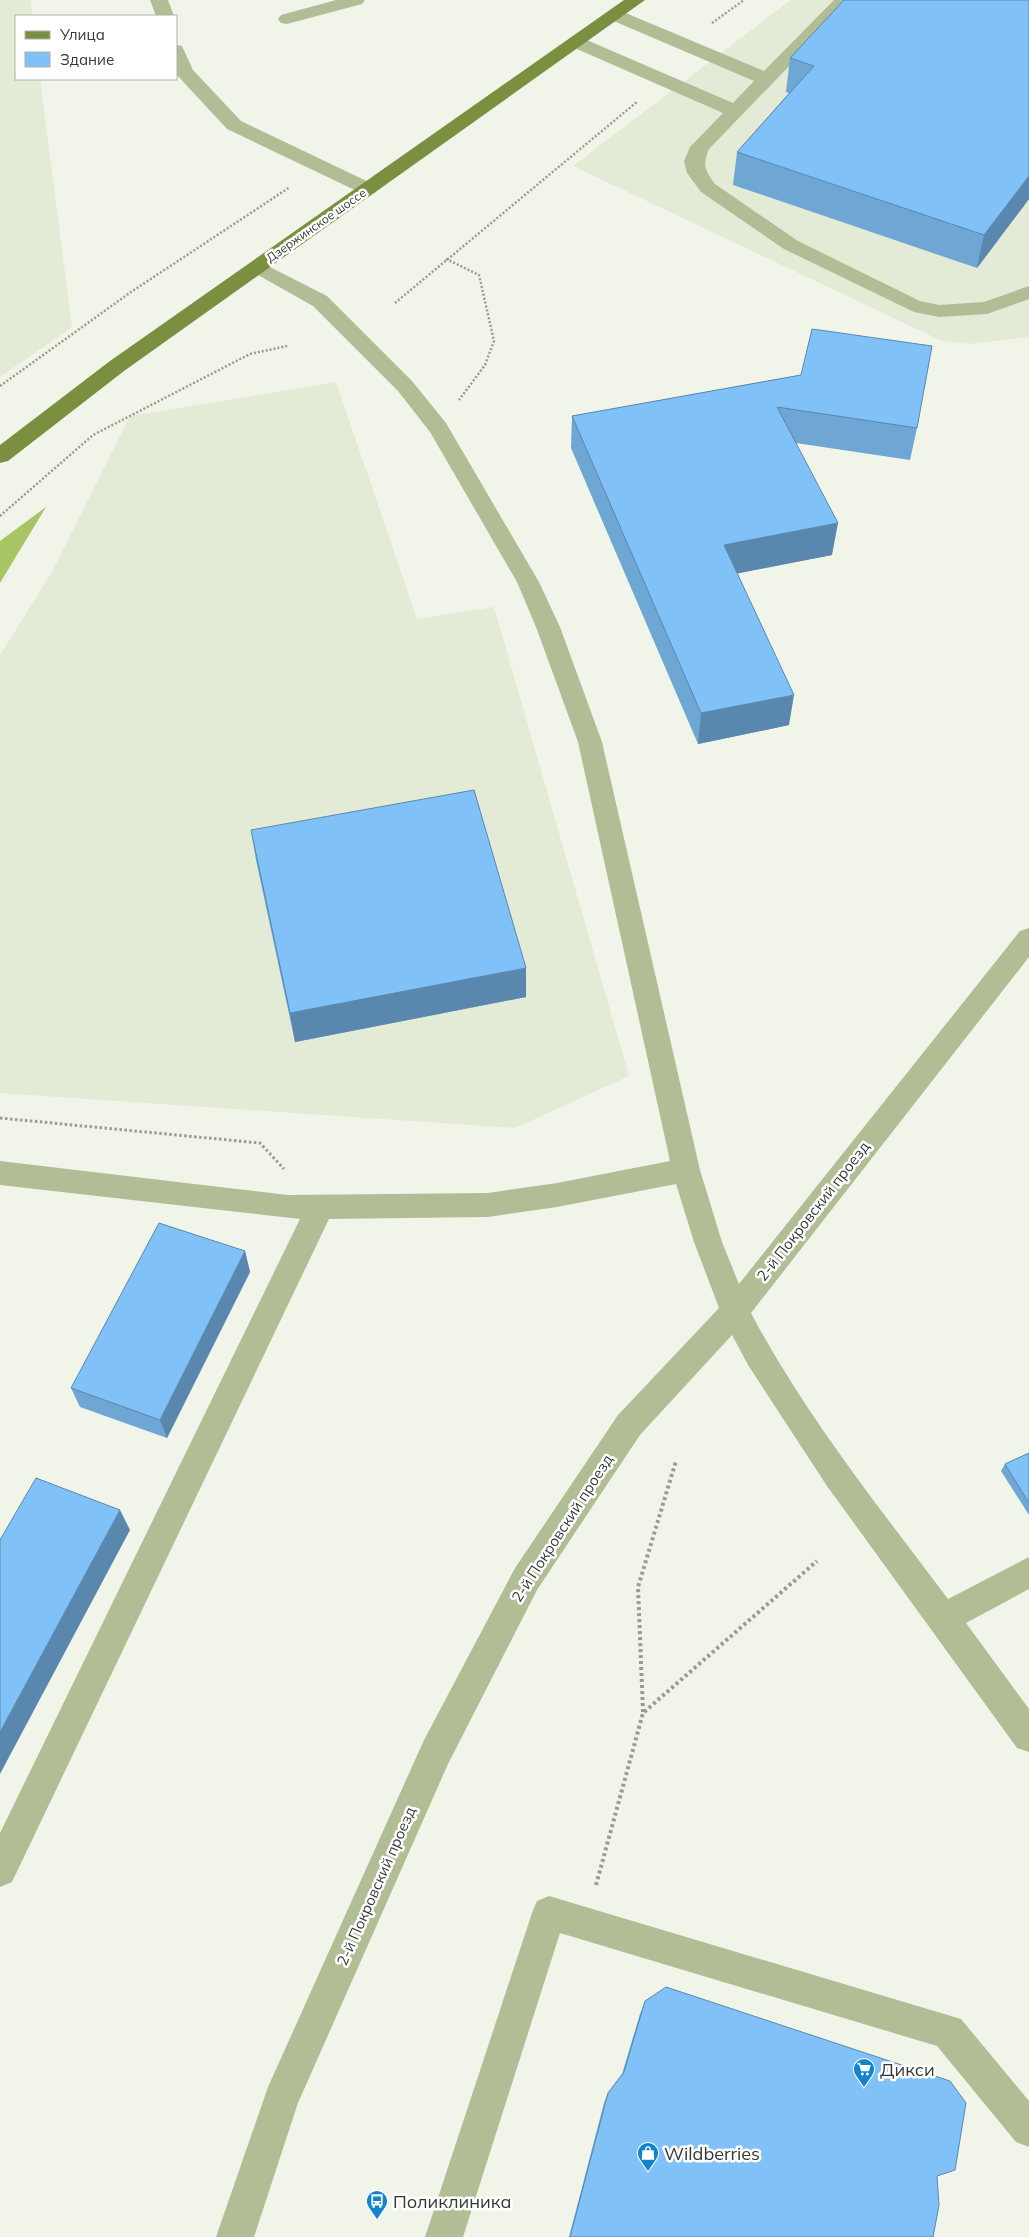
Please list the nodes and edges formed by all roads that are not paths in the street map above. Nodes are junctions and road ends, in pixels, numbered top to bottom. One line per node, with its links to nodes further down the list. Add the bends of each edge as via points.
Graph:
1 (159, 0): 5 (street)
2 (356, 0): 7 (street)
3 (636, 0): 6 (main road, Дзержинское шоссе)
4 (844, 0): 10 (street)
5 (165, 15)
6 (615, 15): 8 (main road, Дзержинское шоссе); 10 (street)
7 (287, 19)
8 (576, 42): 11 (street); 12 (main road, Дзержинское шоссе)
9 (178, 56): 12 (street, via 184,72 234,124)
10 (766, 79): 11 (street)
11 (735, 111): 14 (street, via 700,147 694,162 697,173 708,188 790,245 914,306 939,311 987,308)
12 (368, 189): 13 (main road, Дзержинское шоссе)
13 (258, 267): 15 (main road, Дзержинское шоссе, via 117,366); 17 (street, via 320,302 406,386 438,428 528,582 590,742)
14 (1029, 292)
15 (0, 456)
16 (1029, 938): 20 (street, 2-й Покровский проезд)
17 (686, 1170): 19 (street, via 488,1205); 20 (street)
18 (0, 1173): 19 (street)
19 (320, 1208): 24 (street)
20 (734, 1311): 22 (street, via 758,1355 838,1476); 26 (street, 2-й Покровский проезд, via 629,1426 526,1579 436,1752 281,2100)
21 (1029, 1572): 22 (street)
22 (942, 1619): 23 (street)
23 (1029, 1736)
24 (0, 1870)
25 (1029, 2129): 27 (street, via 948,2032 549,1913)
26 (235, 2237)
27 (444, 2237)

